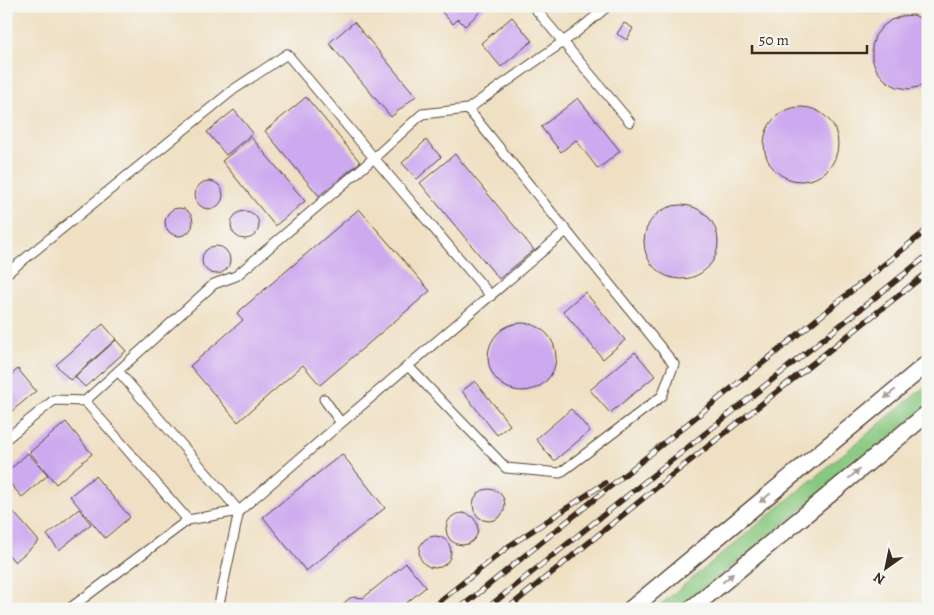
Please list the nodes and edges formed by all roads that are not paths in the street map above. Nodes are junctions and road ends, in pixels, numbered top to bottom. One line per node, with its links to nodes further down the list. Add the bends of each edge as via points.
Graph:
1 (532, 6): 3 (lane)
2 (608, 6): 3 (lane)
3 (563, 42): 4 (lane); 5 (lane)
4 (468, 110): 6 (lane, via 422,114); 7 (lane)
5 (630, 122)
6 (374, 158): 8 (lane, via 287,54 233,90); 9 (lane); 12 (lane, via 236,276 214,284)
7 (566, 231): 9 (lane); 11 (lane, via 674,364 662,396 560,473 506,468)
8 (6, 274)
9 (491, 296): 11 (lane)
10 (928, 362): 22 (street, one-way to 22)
11 (408, 366): 16 (lane)
12 (118, 371): 14 (lane); 18 (lane)
13 (324, 399): 16 (lane)
14 (85, 401): 17 (lane, via 54,400); 19 (lane)
15 (928, 413): 23 (street, one-way to 15)
16 (341, 423): 18 (lane)
17 (6, 439)
18 (239, 511): 19 (lane); 21 (lane)
19 (188, 520): 20 (lane)
20 (69, 608)
21 (218, 609)
22 (631, 609)
23 (691, 609)

